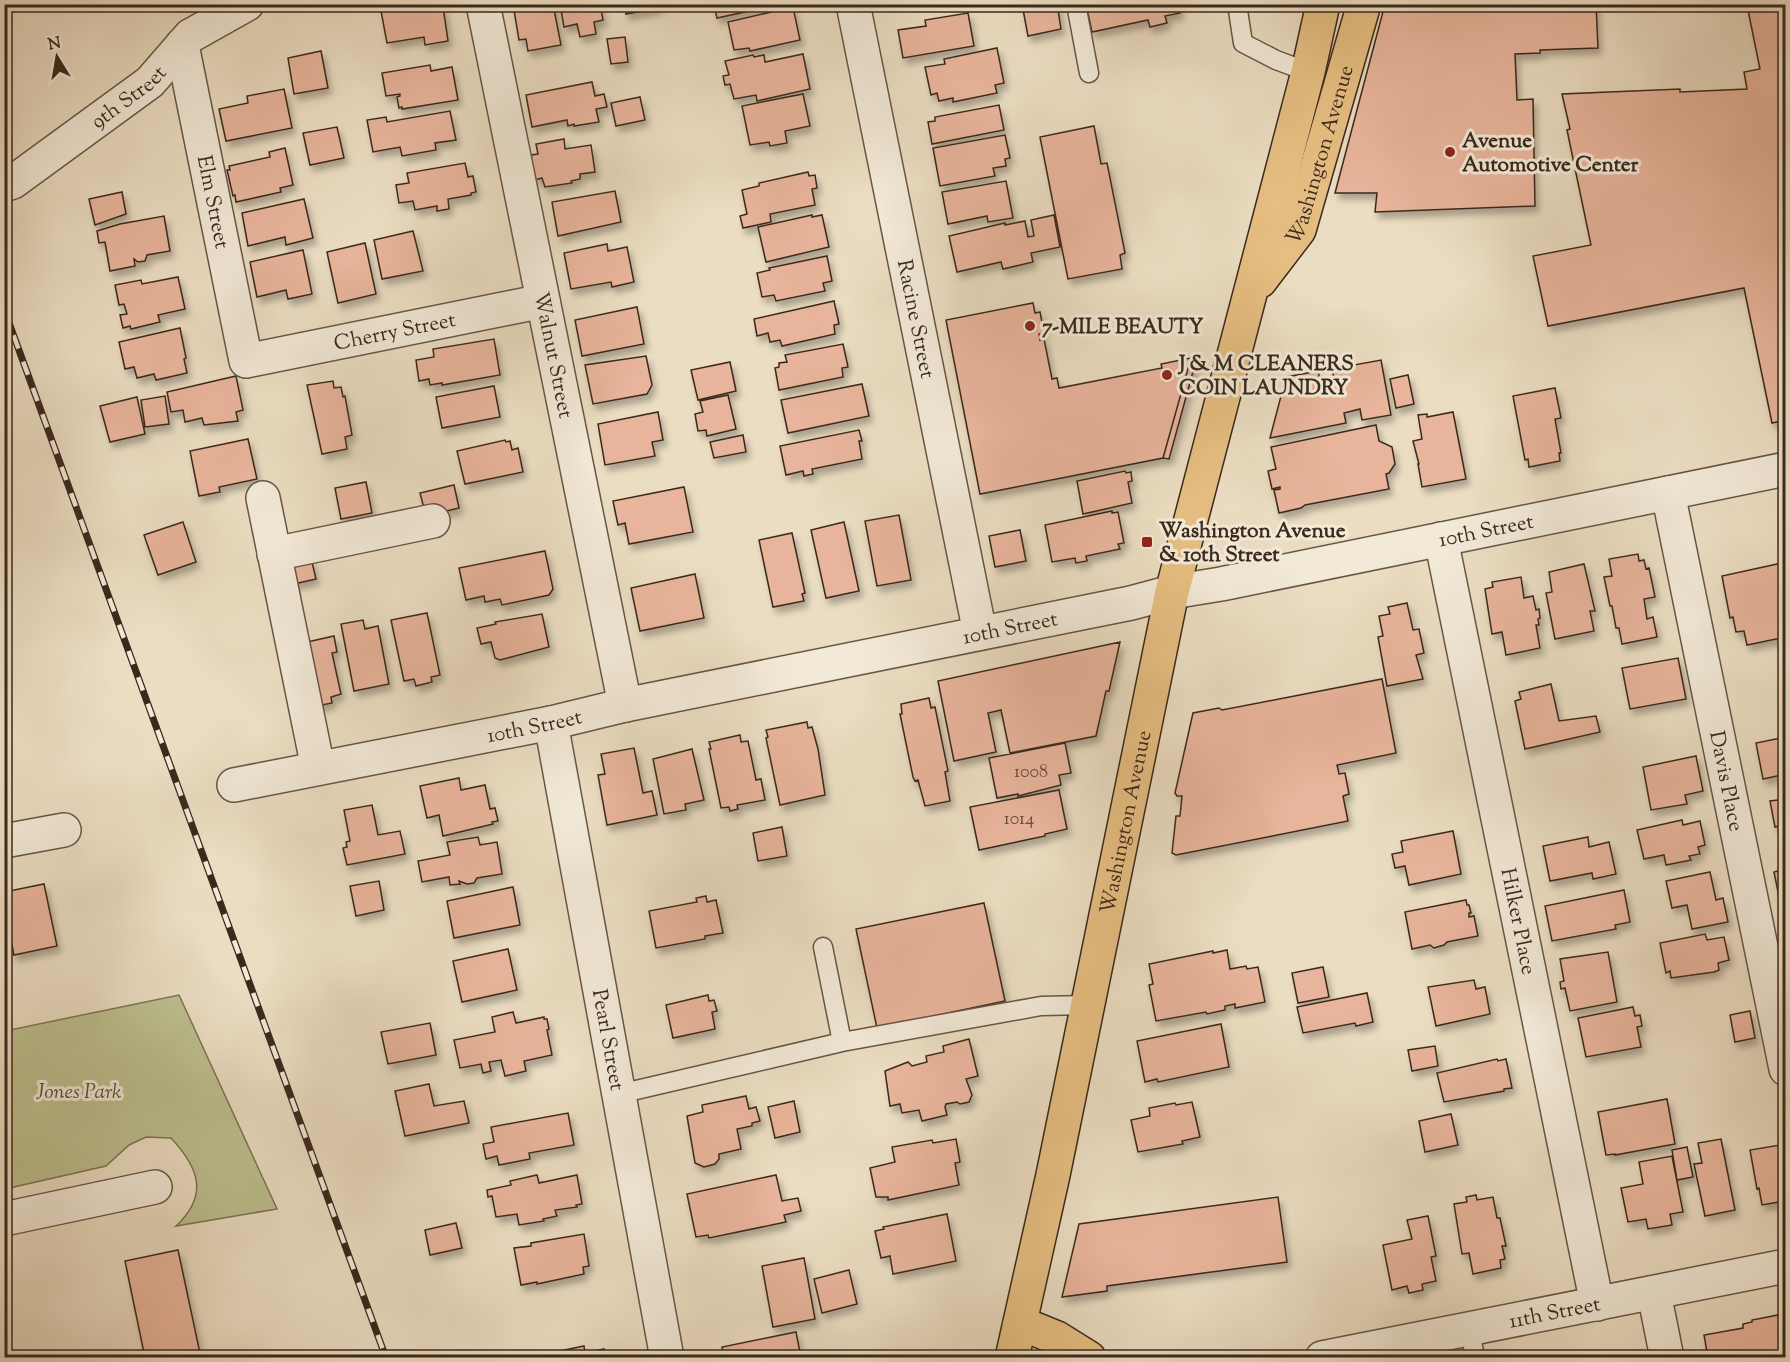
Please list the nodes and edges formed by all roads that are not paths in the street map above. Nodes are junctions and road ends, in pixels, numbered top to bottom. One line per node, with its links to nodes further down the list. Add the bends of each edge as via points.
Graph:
1 (247, 4): 8 (street, 9th Street, via 189,36)
2 (483, 4): 13 (street, Walnut Street)
3 (853, 4): 22 (street, Racine Street)
4 (1076, 4): 10 (lane)
5 (1237, 4): 9 (lane, via 1243,43)
6 (1323, 4): 9 (main road, Washington Avenue)
7 (1365, 4): 12 (main road, Washington Avenue, via 1299,230)
8 (182, 45): 11 (street, 9th Street, via 150,82); 14 (street, Elm Street)
9 (1308, 72): 12 (main road, Washington Avenue)
10 (1089, 73)
11 (4, 185)
12 (1251, 291): 21 (main road, Washington Avenue)
13 (543, 301): 14 (street, Cherry Street); 23 (street, Walnut Street)
14 (246, 361)
15 (1785, 470): 16 (street, 10th Street)
16 (1668, 493): 19 (street, 10th Street); 32 (street, Davis Place)
17 (263, 498): 20 (street)
18 (433, 521): 20 (street)
19 (1441, 539): 21 (street, 10th Street); 38 (street, Hilker Place)
20 (274, 554): 25 (street)
21 (1172, 592): 22 (street, 10th Street); 30 (main road, Washington Avenue)
22 (980, 633): 23 (street, 10th Street)
23 (625, 705): 24 (street, 10th Street)
24 (551, 723): 25 (street, 10th Street); 33 (street, Pearl Street)
25 (318, 768): 26 (street, 10th Street)
26 (234, 785)
27 (64, 830): 28 (street)
28 (4, 841)
29 (823, 947): 31 (lane)
30 (1088, 1005): 31 (lane, via 1041,1006); 39 (main road, Washington Avenue)
31 (842, 1042): 33 (lane)
32 (1785, 1069)
33 (619, 1094): 41 (street, Pearl Street)
34 (154, 1186): 35 (street)
35 (4, 1219)
36 (1785, 1266): 37 (street, 11th Street)
37 (1654, 1293): 38 (street, 11th Street); 45 (street)
38 (1597, 1304): 40 (street, 11th Street)
39 (1020, 1323): 42 (main road, Washington Avenue); 43 (main road, via 1057,1338)
40 (1472, 1343): 44 (street, 11th Street)
41 (667, 1358)
42 (1012, 1358)
43 (1089, 1358)
44 (1322, 1358)
45 (1667, 1358)

